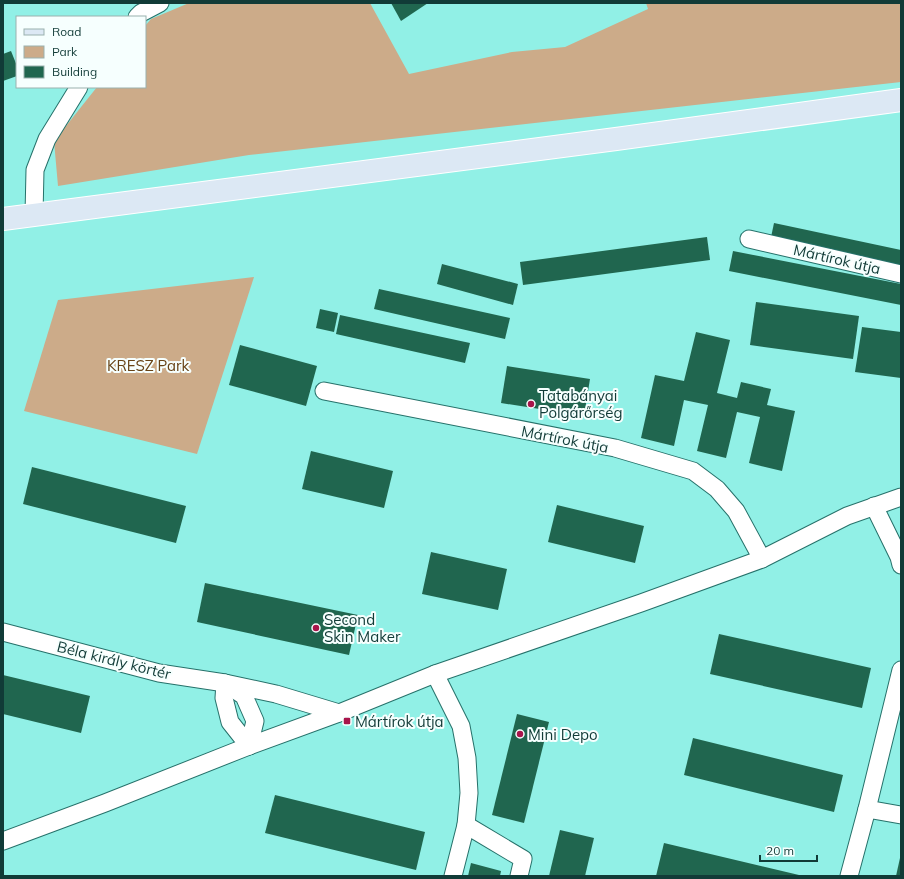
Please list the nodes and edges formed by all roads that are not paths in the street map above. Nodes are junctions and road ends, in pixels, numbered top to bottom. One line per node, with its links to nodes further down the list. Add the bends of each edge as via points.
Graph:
1 (160, 3): 2 (street)
2 (138, 16)
3 (78, 88): 5 (street, via 46,139 35,170)
4 (901, 100): 5 (main road)
5 (34, 215): 6 (main road)
6 (3, 219)
7 (749, 239): 8 (street, Mártírok útja)
8 (901, 274)
9 (324, 391): 12 (street, Mártírok útja, via 615,448 692,471 717,489 736,511)
10 (901, 497): 11 (street)
11 (874, 506): 12 (street, via 847,516); 13 (street)
12 (762, 559): 16 (street)
13 (901, 565)
14 (3, 632): 17 (street, Béla király körtér, via 159,673)
15 (901, 670): 20 (street)
16 (435, 674): 18 (street); 22 (street, via 461,726 467,758 469,793)
17 (225, 684): 18 (street, Béla király körtér, via 276,694); 19 (street, via 224,698 230,722); 19 (street, Béla király körtér, via 244,696 255,720)
18 (339, 713): 19 (street)
19 (249, 746): 23 (street)
20 (867, 809): 21 (street); 26 (street)
21 (901, 815)
22 (466, 825): 24 (street); 25 (street, via 523,859)
23 (3, 841)
24 (453, 876)
25 (519, 876)
26 (849, 876)

